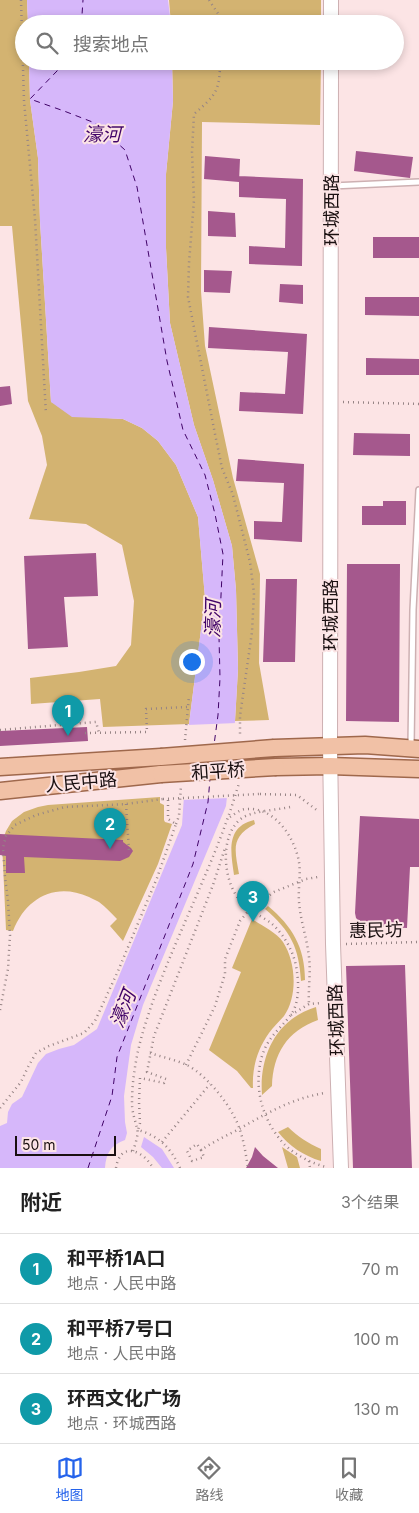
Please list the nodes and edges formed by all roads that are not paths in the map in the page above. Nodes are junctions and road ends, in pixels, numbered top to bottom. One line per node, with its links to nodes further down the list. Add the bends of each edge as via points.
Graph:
1 (330, 0): 2 (street)
2 (331, 15)
3 (331, 70): 5 (street, 环城西路)
4 (419, 182): 5 (lane)
5 (331, 186): 7 (street, 环城西路)
6 (419, 490): 8 (lane, via 413,610)
7 (330, 746): 8 (main road); 9 (main road, 和平桥, bridge); 10 (street, 环城西路)
8 (415, 748)
9 (160, 757): 11 (main road, 人民中路)
10 (330, 766): 12 (main road); 13 (main road, 和平桥, bridge); 15 (street, 环城西路)
11 (0, 767)
12 (419, 769)
13 (161, 774): 14 (main road, 人民中路)
14 (0, 791)
15 (341, 1168)

